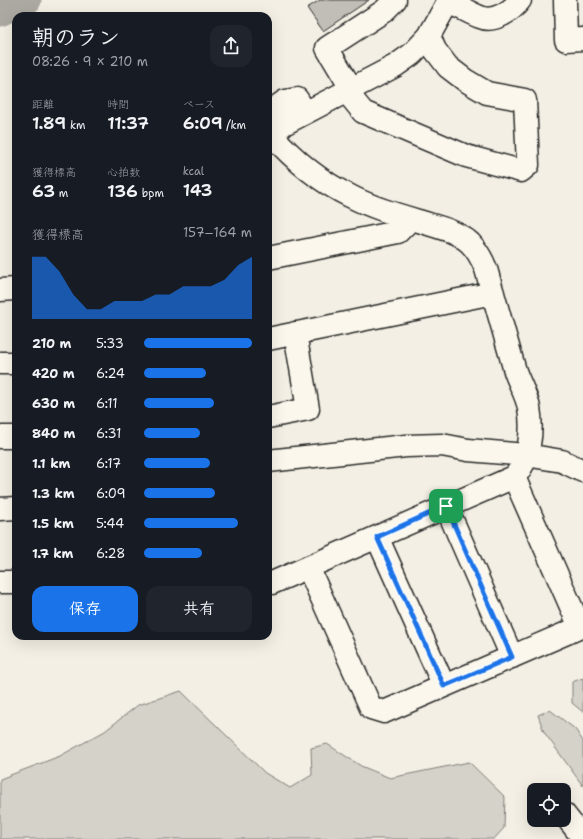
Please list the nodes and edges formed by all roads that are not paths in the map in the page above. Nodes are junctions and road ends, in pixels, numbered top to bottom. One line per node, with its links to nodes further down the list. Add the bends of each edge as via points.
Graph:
1 (395, 0): 7 (street, via 384,11 327,48)
2 (520, 0): 4 (street, via 515,7 498,17 487,18 481,18)
3 (565, 0): 6 (street, via 566,40)
4 (449, 2): 5 (street)
5 (429, 36): 7 (street, via 412,54 395,66); 7 (street, via 435,50 448,67 465,80 487,93 525,100 528,165 521,171 466,156 363,112)
6 (583, 39)
7 (348, 90): 9 (street)
8 (272, 110): 9 (street, via 285,101 297,99)
9 (305, 112): 10 (street)
10 (272, 134)
11 (272, 138): 12 (street, via 322,179 349,196)
12 (411, 219): 13 (street, via 398,232); 16 (street, via 455,233 470,242 480,256)
13 (272, 257)
14 (12, 289): 15 (street)
15 (0, 290)
16 (493, 293): 17 (street); 24 (street, via 516,373 529,407 530,435)
17 (295, 334): 18 (street); 21 (street, via 308,409)
18 (272, 338)
19 (0, 363): 20 (street)
20 (12, 363)
21 (272, 416)
22 (0, 437): 23 (street)
23 (12, 437)
24 (526, 455): 25 (street, via 442,445 406,446); 26 (street, via 562,461); 27 (street, via 520,471)
25 (272, 461)
26 (583, 471)
27 (514, 477): 28 (street); 36 (street)
28 (446, 506): 31 (street); 37 (street)
29 (0, 508): 30 (street)
30 (12, 508)
31 (377, 537): 32 (street); 38 (street)
32 (308, 567): 35 (street); 38 (street, via 371,708 384,712)
33 (0, 582): 34 (street)
34 (12, 582)
35 (272, 583)
36 (582, 627): 37 (street)
37 (512, 657): 38 (street)
38 (444, 686)
39 (571, 826): 40 (street)
40 (578, 837)

